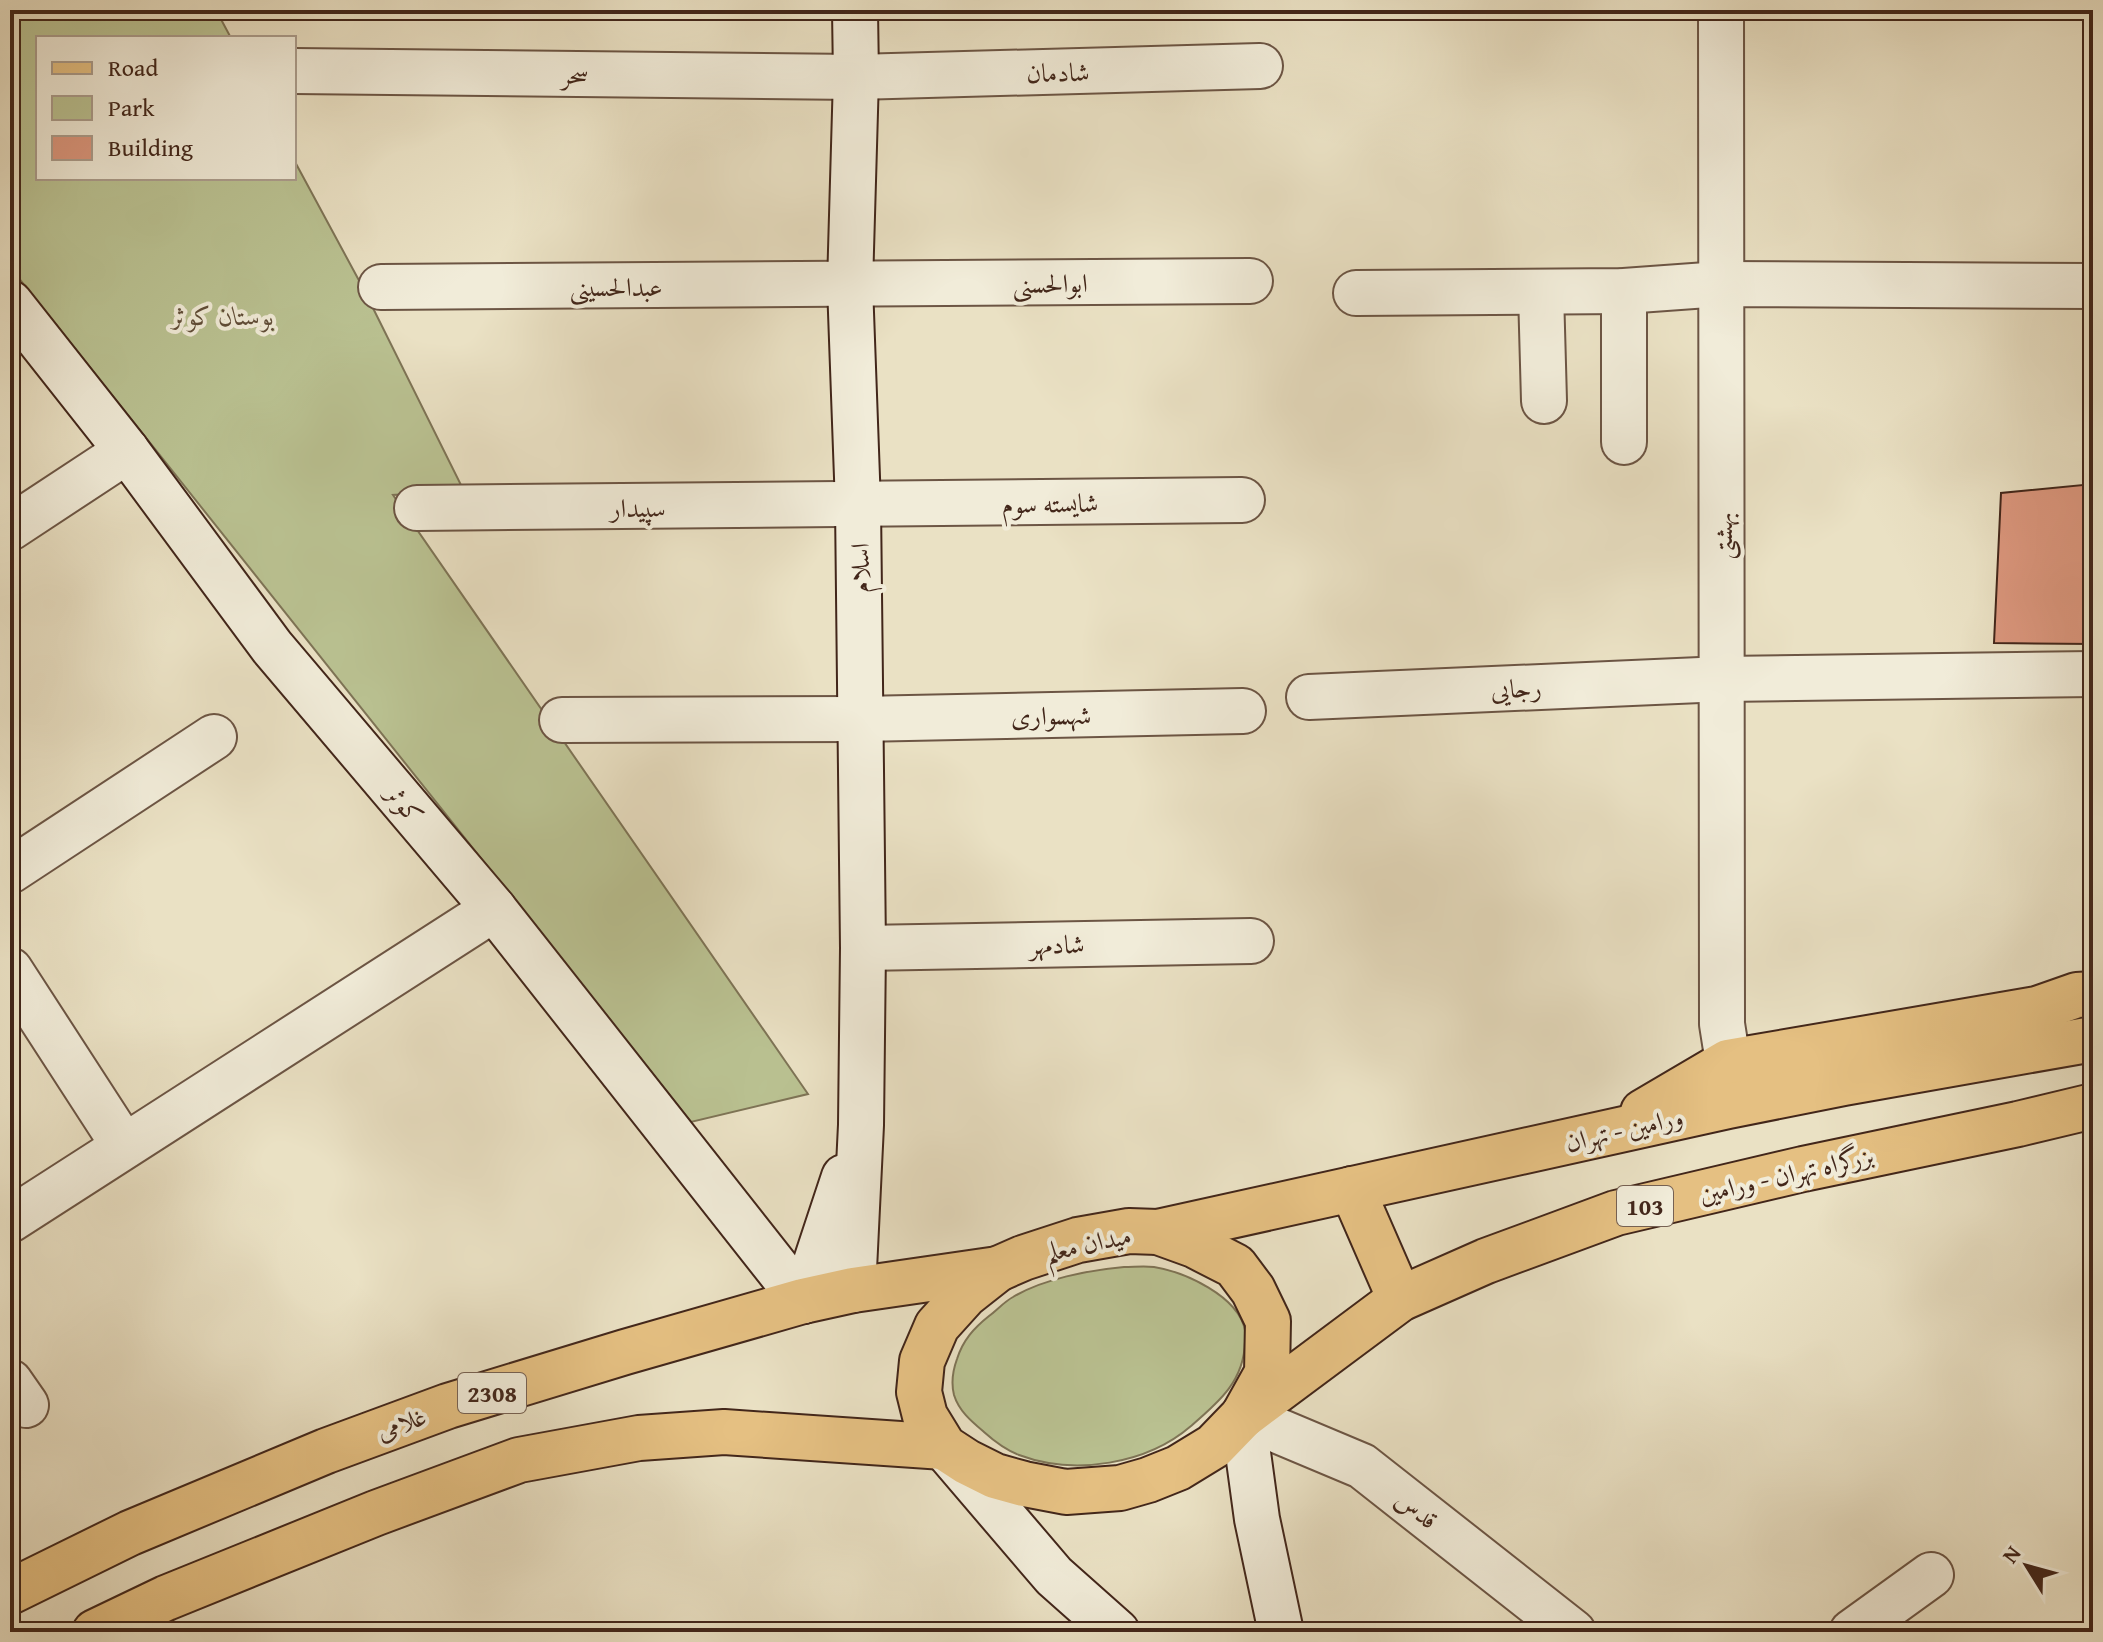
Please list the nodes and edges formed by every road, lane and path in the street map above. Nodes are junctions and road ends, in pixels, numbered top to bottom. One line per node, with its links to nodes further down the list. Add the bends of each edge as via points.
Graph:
1 (855, 10): 5 (street, اسلام)
2 (1721, 10): 7 (street, بهشتی)
3 (1260, 66): 5 (street, شادمان)
4 (296, 71): 5 (street, سحر)
5 (856, 77): 8 (street, اسلام)
6 (1250, 281): 8 (street, ابوالحسنی)
7 (1721, 284): 9 (street); 11 (street); 23 (street, بهشتی)
8 (850, 285): 10 (street, عبدالحسینی); 19 (street, اسلام)
9 (2093, 286)
10 (381, 287)
11 (1624, 291): 12 (street); 16 (street)
12 (1541, 292): 13 (street); 15 (street)
13 (1356, 293)
14 (10, 303): 17 (street, کوثر)
15 (1544, 401)
16 (1624, 442)
17 (127, 451): 21 (street); 30 (street, کوثر, via 272,647)
18 (1242, 500): 19 (street, شایسته سوم)
19 (858, 505): 20 (street, سپیدار); 26 (street, اسلام)
20 (417, 508)
21 (10, 528)
22 (2093, 674): 23 (street, رجایی)
23 (1723, 679): 24 (street, رجایی); 36 (street, بهشتی, via 1722,1024)
24 (1309, 697)
25 (1243, 711): 26 (street, شهسواری)
26 (860, 719): 27 (street, شهسواری); 32 (street, اسلام)
27 (562, 720)
28 (214, 737): 29 (street)
29 (10, 871)
30 (494, 909): 40 (street); 47 (street, کوثر)
31 (1251, 941): 32 (street, شادمهر)
32 (863, 948): 38 (street, اسلام)
33 (10, 970): 40 (street)
34 (2088, 985): 36 (main road, via 2037,1009)
35 (2093, 1039): 39 (main road, ورامین - تهران)
36 (1728, 1062): 39 (main road)
37 (2093, 1106): 46 (main road, بزرگراه تهران - ورامین / 103, via 1616,1213)
38 (861, 1125): 45 (street, اسلام); 47 (street)
39 (1606, 1133): 41 (main road, ورامین - تهران)
40 (124, 1146): 42 (street)
41 (1352, 1189): 43 (main road, ورامین - تهران); 46 (main road)
42 (10, 1220)
43 (1158, 1232): 44 (main road, میدان معلم, via 1078,1240); 48 (main road, میدان معلم, via 1235,1266 1268,1321 1267,1373)
44 (998, 1269): 45 (main road, غلامی / 2308); 49 (main road, میدان معلم, via 937,1326 922,1361 919,1392 925,1416)
45 (853, 1290): 47 (main road, غلامی / 2308)
46 (1400, 1299): 48 (main road, بزرگراه تهران - ورامین / 103)
47 (803, 1301): 52 (main road, غلامی / 2308, via 448,1406 130,1533)
48 (1243, 1416): 49 (main road, میدان معلم, via 1214,1446 1178,1468 1120,1488 1066,1492 1024,1484 995,1476); 56 (street, via 1257,1519); 57 (street, قدس, via 1362,1466)
49 (944, 1447): 51 (street); 53 (main road, via 724,1432 639,1438 519,1460 166,1598)
50 (1931, 1575): 58 (street)
51 (1054, 1576): 54 (street); 55 (street)
52 (10, 1592)
53 (95, 1632)
54 (1086, 1632)
55 (1117, 1632)
56 (1281, 1632)
57 (1573, 1632)
58 (1852, 1632)

